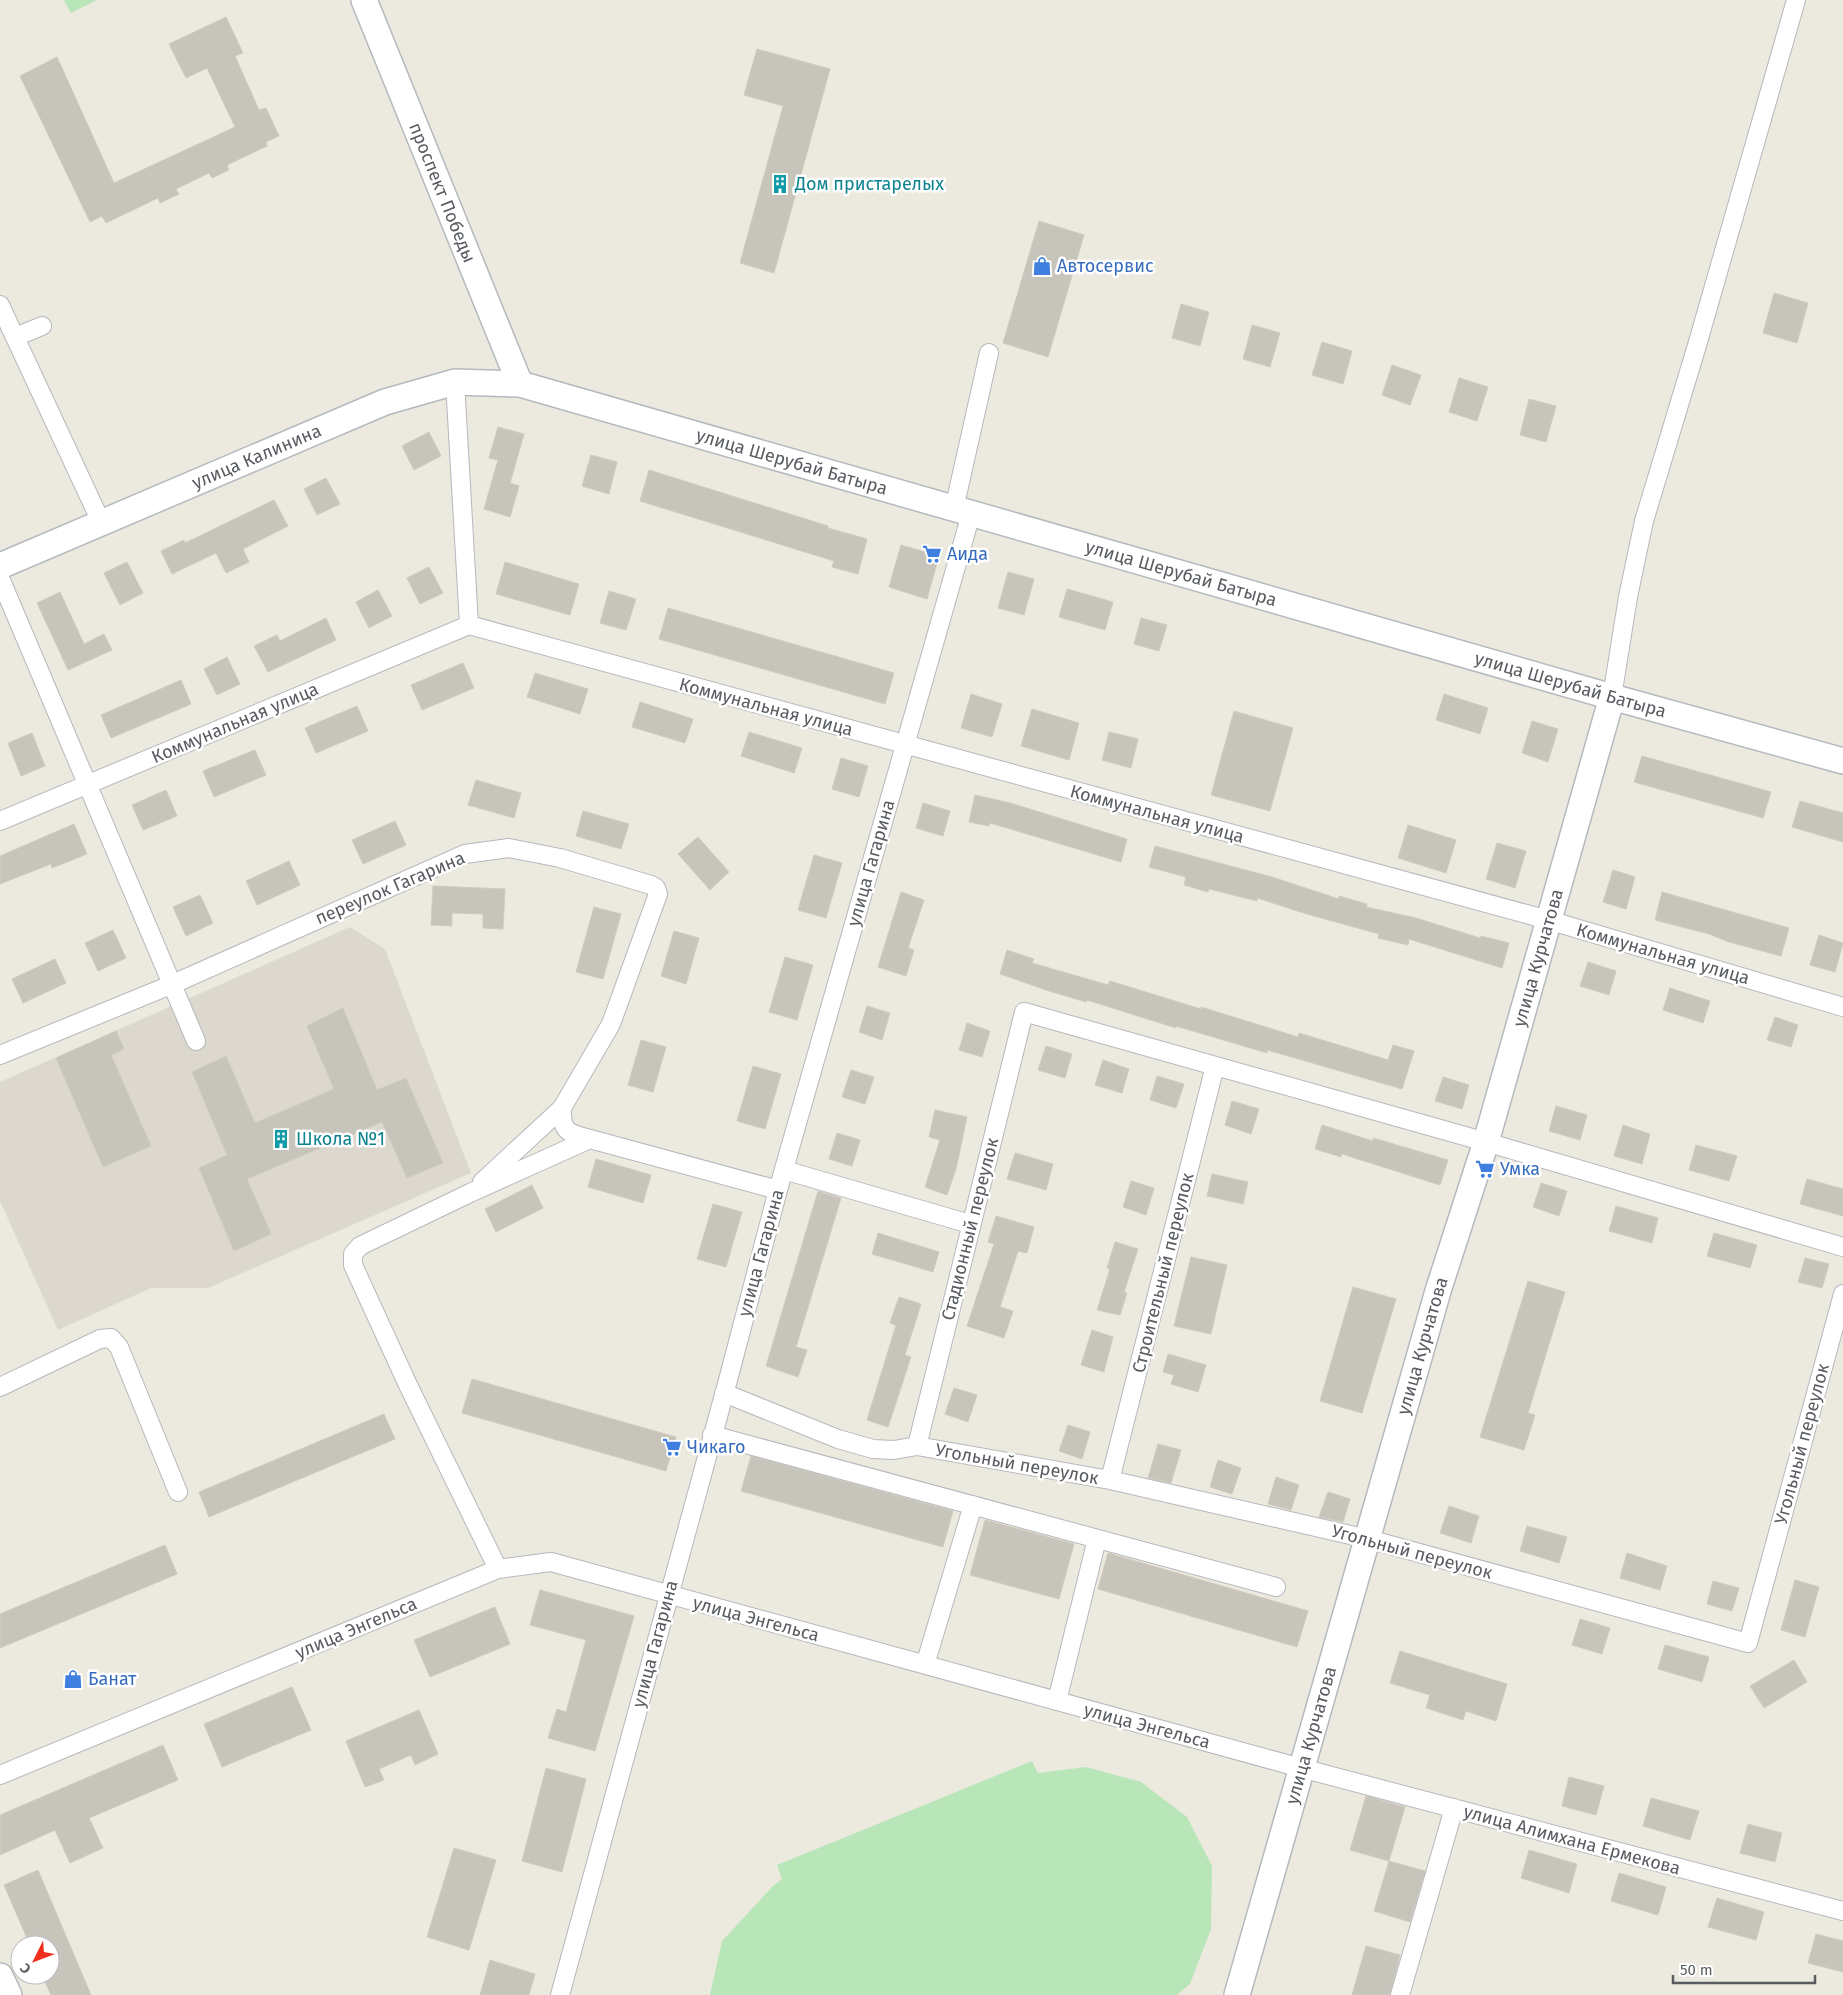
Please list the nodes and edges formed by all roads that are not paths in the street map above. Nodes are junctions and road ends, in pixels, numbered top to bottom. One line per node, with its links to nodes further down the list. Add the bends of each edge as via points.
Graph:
1 (364, 0): 8 (street, проспект Победы)
2 (1796, 0): 14 (street, via 1644,521)
3 (0, 305): 5 (street)
4 (42, 326): 5 (street)
5 (15, 337): 10 (street)
6 (989, 353): 9 (street, улица Гагарина)
7 (454, 382): 8 (street, улица Калинина); 10 (street, улица Калинина, via 385,402); 13 (street)
8 (520, 384): 9 (street, улица Шерубай Батыра)
9 (962, 511): 14 (street, улица Шерубай Батыра); 15 (street, улица Гагарина)
10 (101, 522): 11 (street, улица Калинина)
11 (0, 566)
12 (0, 578): 17 (street)
13 (469, 625): 15 (street, Коммунальная улица); 17 (street, Коммунальная улица)
14 (1612, 697): 16 (street, улица Шерубай Батыра); 19 (street, улица Курчатова)
15 (904, 745): 19 (street, Коммунальная улица); 28 (street, улица Гагарина)
16 (1843, 761)
17 (87, 785): 18 (street, Коммунальная улица); 20 (street)
18 (0, 821)
19 (1548, 920): 21 (street, Коммунальная улица); 27 (street, улица Курчатова)
20 (173, 984): 22 (street); 23 (street, переулок Гагарина); 25 (street, переулок Гагарина, via 466,854 509,848 560,858 651,885 658,894 611,1024)
21 (1843, 1007)
22 (196, 1041)
23 (0, 1055)
24 (1215, 1066): 27 (street); 31 (street, Стадионный переулок, via 1024,1012); 38 (street, Строительный переулок)
25 (562, 1108): 26 (street, via 565,1128); 30 (street)
26 (590, 1139): 29 (street); 30 (street)
27 (1486, 1142): 32 (street); 42 (street, улица Курчатова, via 1438,1291)
28 (784, 1170): 29 (street, улица Гагарина); 31 (street)
29 (778, 1190): 35 (street, улица Гагарина)
30 (470, 1193): 43 (street, via 360,1246 353,1254 353,1265)
31 (970, 1224): 37 (street, Стадионный переулок)
32 (1843, 1247)
33 (1843, 1294): 42 (street, Угольный переулок, via 1748,1644)
34 (0, 1387): 39 (street, via 100,1339 110,1338 119,1347)
35 (724, 1393): 36 (street, улица Гагарина); 37 (street, Угольный переулок, via 838,1439 873,1449)
36 (712, 1435): 40 (street); 45 (street, улица Гагарина)
37 (917, 1446): 38 (street, Угольный переулок)
38 (1110, 1480): 42 (street, Угольный переулок)
39 (178, 1492)
40 (973, 1505): 41 (street); 46 (street)
41 (1097, 1539): 44 (street); 47 (street)
42 (1368, 1539): 48 (street, улица Курчатова)
43 (498, 1569): 45 (street, улица Энгельса, via 551,1562); 49 (street, улица Энгельса)
44 (1276, 1587)
45 (668, 1595): 46 (street, улица Энгельса); 54 (street, улица Гагарина)
46 (925, 1665): 47 (street, улица Энгельса)
47 (1057, 1701): 48 (street, улица Энгельса)
48 (1301, 1768): 50 (street, улица Алимхана Ермекова); 55 (street, улица Курчатова)
49 (0, 1775)
50 (1454, 1808): 51 (street, улица Алимхана Ермекова); 56 (street)
51 (1843, 1911)
52 (0, 1976): 53 (street)
53 (9, 1995)
54 (560, 1995)
55 (1237, 1995)
56 (1400, 1995)

